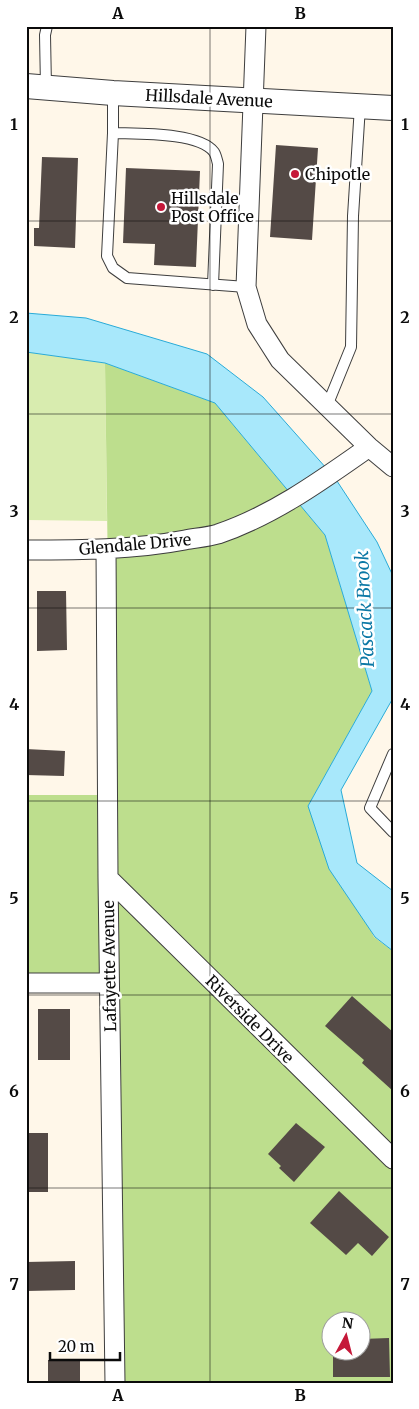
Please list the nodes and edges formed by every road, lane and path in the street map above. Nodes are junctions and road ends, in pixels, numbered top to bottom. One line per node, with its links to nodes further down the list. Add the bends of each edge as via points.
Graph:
1 (47, 26): 3 (lane)
2 (256, 26): 5 (street)
3 (36, 86): 4 (street, Hillsdale Avenue)
4 (113, 93): 5 (street, Hillsdale Avenue); 8 (lane)
5 (254, 101): 6 (street, Hillsdale Avenue); 10 (street)
6 (360, 106): 7 (street, Hillsdale Avenue); 11 (lane, via 353,216 351,347)
7 (393, 108)
8 (113, 133): 9 (lane, via 188,138 214,152 218,164); 9 (lane, via 107,256 113,268 127,278)
9 (213, 284): 10 (lane)
10 (246, 287): 11 (street, via 257,324 280,360)
11 (327, 406): 12 (street)
12 (369, 447): 13 (street); 14 (street, Glendale Drive, via 284,504 217,534 165,544)
13 (393, 467)
14 (106, 549): 15 (street, Glendale Drive); 18 (street, Lafayette Avenue)
15 (26, 550)
16 (393, 754): 17 (lane, via 370,808)
17 (393, 832)
18 (108, 878): 20 (street, Lafayette Avenue); 21 (street, Riverside Drive)
19 (26, 983): 20 (street)
20 (109, 983): 22 (street, Lafayette Avenue)
21 (393, 1159)
22 (115, 1383)

